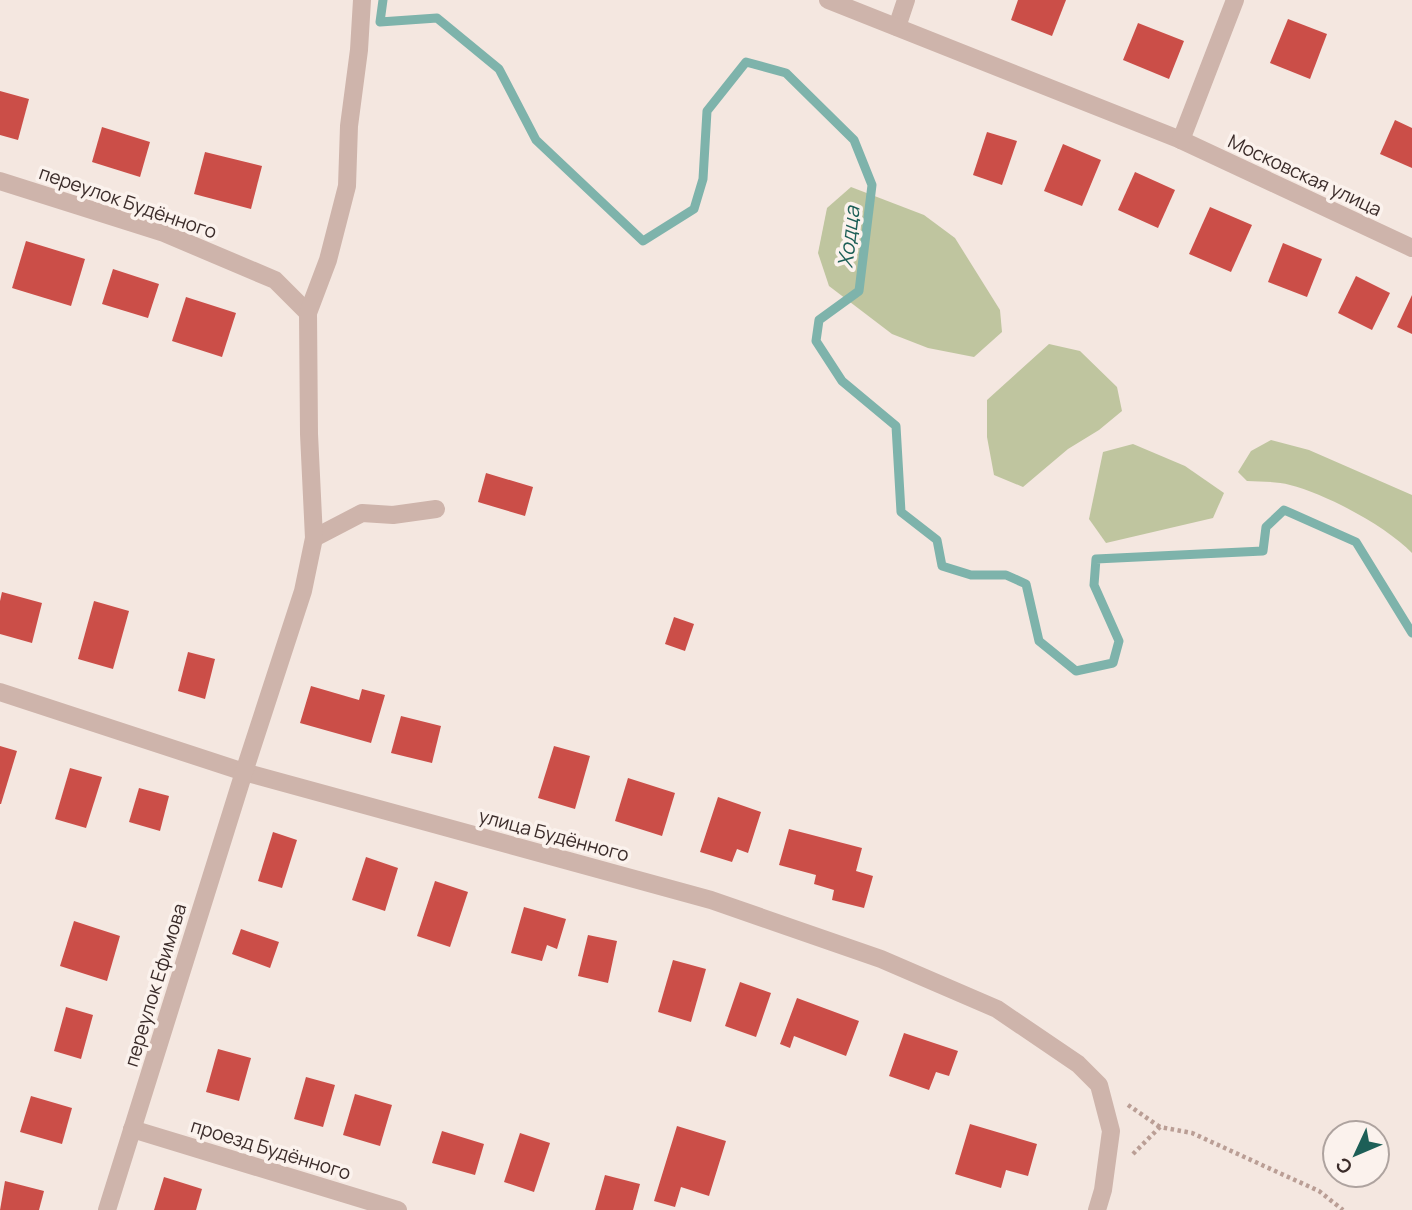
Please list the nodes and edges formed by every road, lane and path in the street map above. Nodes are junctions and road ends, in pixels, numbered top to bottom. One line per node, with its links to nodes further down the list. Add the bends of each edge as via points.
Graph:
1 (362, 0): 9 (street, via 347,186 328,260)
2 (828, 0): 5 (street, Московская улица)
3 (906, 0): 5 (street)
4 (1236, 0): 6 (street)
5 (897, 27): 6 (street, Московская улица)
6 (1181, 140): 8 (street, Московская улица)
7 (0, 181): 9 (street, переулок Будённого, via 164,233 275,280)
8 (1412, 248)
9 (308, 313): 11 (street, переулок Ефимова)
10 (436, 509): 11 (street, via 362,513)
11 (314, 538): 13 (street, переулок Ефимова, via 303,591)
12 (0, 692): 13 (street, улица Будённого)
13 (244, 772): 14 (street, переулок Ефимова); 15 (street, улица Будённого, via 711,900 881,959 997,1009 1099,1085 1111,1131)
14 (132, 1129): 16 (street, переулок Ефимова); 17 (street, проезд Будённого)
15 (1103, 1190): 18 (street, улица Будённого); 19 (path, via 1160,1127 1192,1133 1319,1191)
16 (107, 1210)
17 (398, 1210)
18 (1097, 1210)
19 (1343, 1210)

